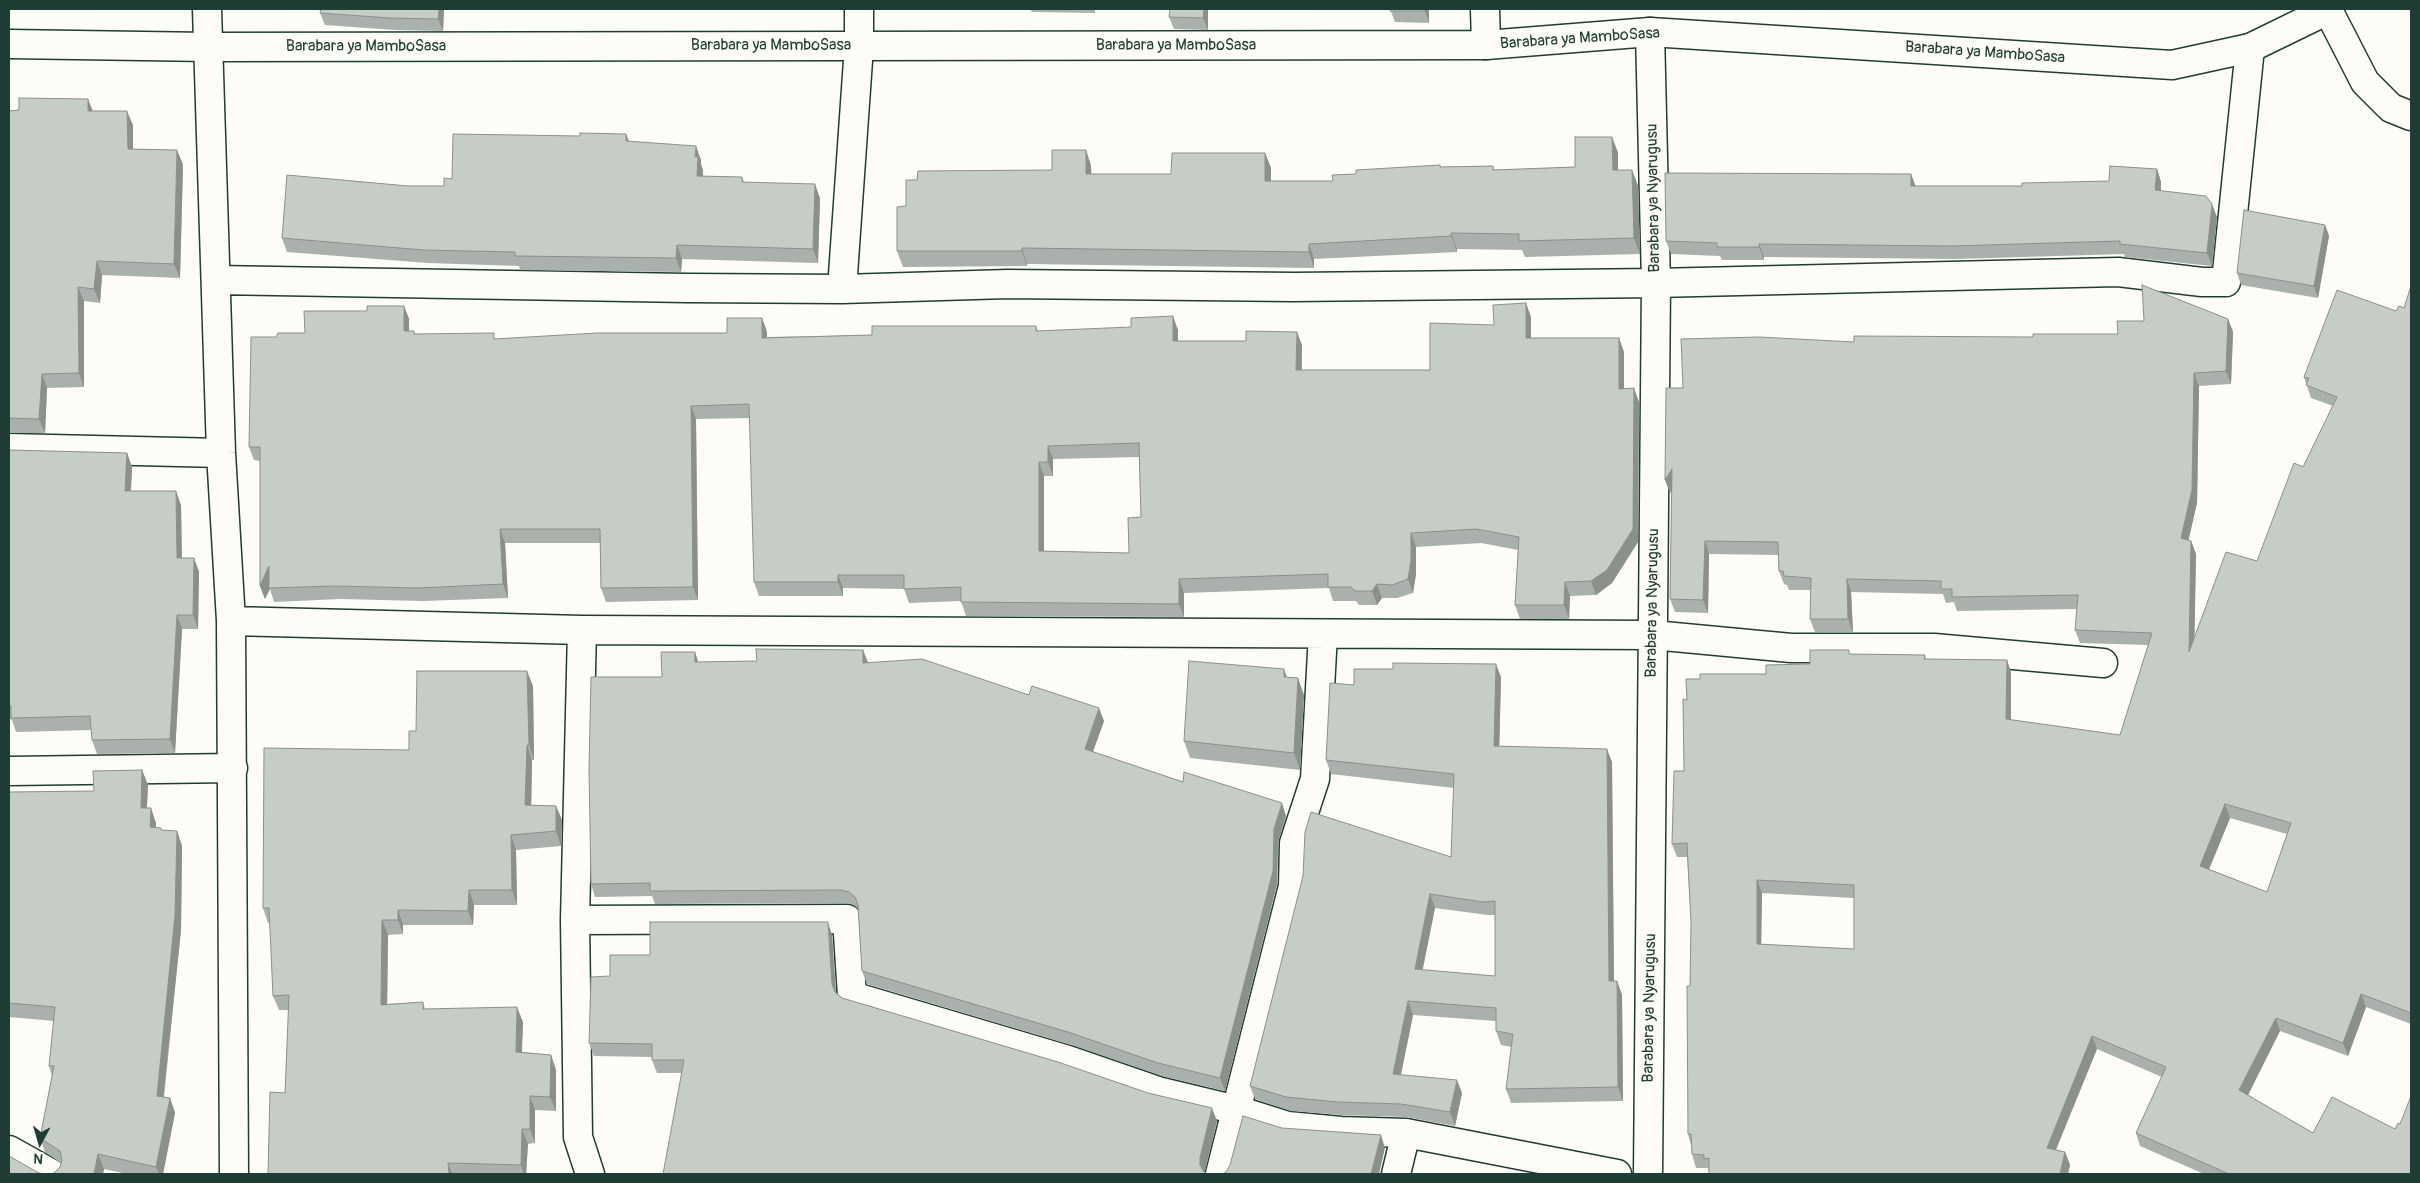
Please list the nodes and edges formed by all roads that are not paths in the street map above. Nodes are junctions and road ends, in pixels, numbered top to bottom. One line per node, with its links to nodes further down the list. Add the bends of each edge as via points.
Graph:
1 (207, 9): 9 (street)
2 (859, 9): 8 (street)
3 (1485, 9): 7 (street)
4 (2329, 10): 10 (street, Barabara ya MamboSasa); 11 (street, via 2365,82 2390,108)
5 (1650, 32): 7 (street, Barabara ya MamboSasa); 10 (street, Barabara ya MamboSasa, via 2172,65); 13 (street, Barabara ya Nyarugusu)
6 (9, 44): 9 (street, Barabara ya MamboSasa)
7 (1486, 45): 8 (street, Barabara ya MamboSasa)
8 (860, 46): 9 (street, Barabara ya MamboSasa); 14 (street)
9 (209, 47): 12 (street)
10 (2250, 48): 13 (street, via 2226,282 2118,272)
11 (2411, 116)
12 (216, 280): 14 (street); 16 (street)
13 (1656, 283): 14 (street, via 1294,287 1008,284); 20 (street, Barabara ya Nyarugusu)
14 (842, 289)
15 (9, 448): 16 (street)
16 (222, 454): 17 (street)
17 (231, 621): 18 (street); 22 (street)
18 (582, 630): 19 (street); 24 (street)
19 (1323, 634): 20 (street); 25 (street, via 1315,779 1294,843 1293,886)
20 (1653, 635): 21 (street, via 1791,648 1934,648); 34 (street, Barabara ya Nyarugusu)
21 (2103, 663)
22 (233, 768): 23 (street); 29 (street)
23 (9, 771)
24 (575, 920): 25 (street, via 846,919 852,996 1068,1060 1158,1091); 30 (street, via 578,1137)
25 (1237, 1110): 26 (street, via 1288,1126); 31 (street)
26 (1406, 1133): 32 (street); 33 (street)
27 (9, 1150): 28 (street)
28 (52, 1174)
29 (234, 1174)
30 (590, 1174)
31 (1220, 1174)
32 (1396, 1174)
33 (1617, 1174)
34 (1648, 1174)

